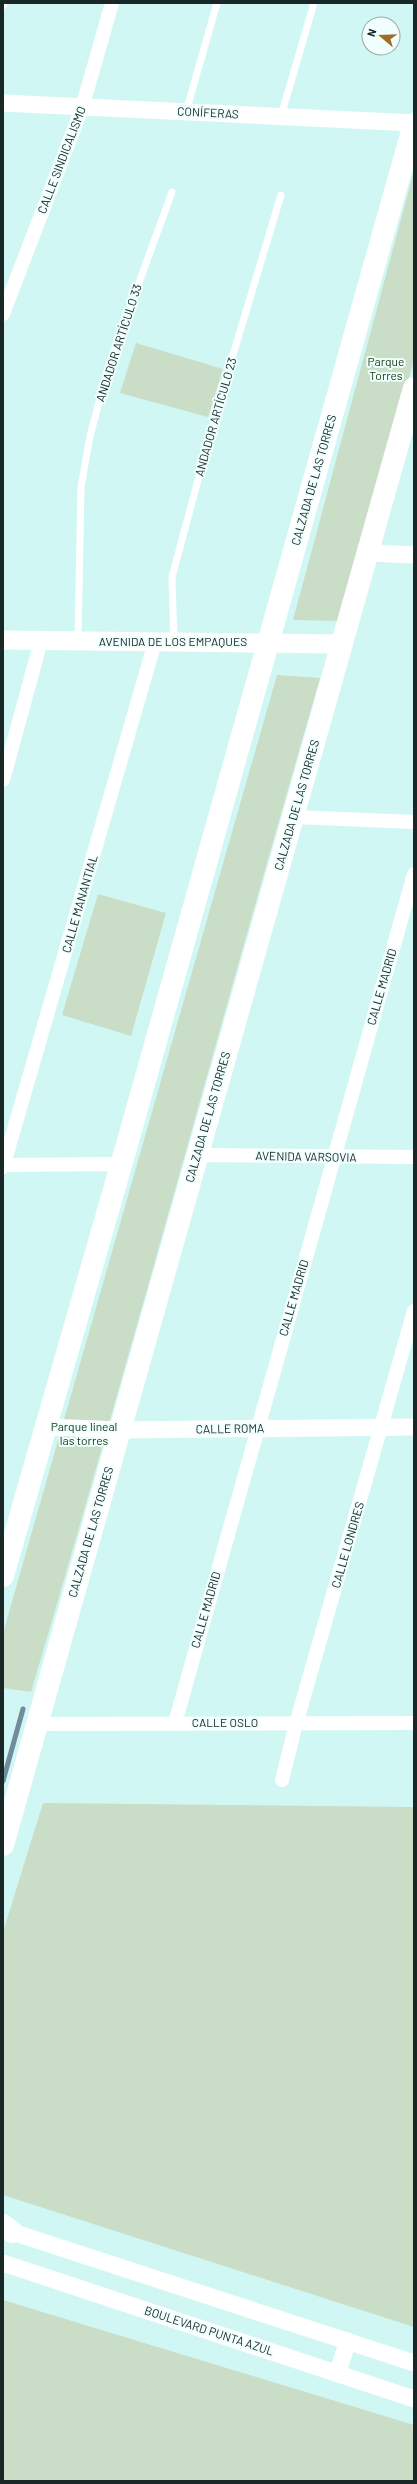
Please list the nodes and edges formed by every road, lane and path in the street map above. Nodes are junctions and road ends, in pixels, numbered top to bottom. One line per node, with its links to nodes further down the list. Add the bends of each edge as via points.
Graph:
1 (4, 3): 5 (lane)
2 (112, 3): 7 (street, CALLE SINDICALISMO)
3 (217, 3): 8 (lane)
4 (314, 3): 9 (lane)
5 (3, 6)
6 (3, 103): 7 (street, CONÍFERAS)
7 (82, 108): 8 (street, CONÍFERAS); 13 (street, CALLE SINDICALISMO)
8 (186, 112): 9 (street, CONÍFERAS)
9 (281, 116): 10 (street, CONÍFERAS)
10 (414, 123): 22 (main road, CALZADA DE LAS TORRES)
11 (172, 192): 19 (lane, ANDADOR ARTÍCULO 33, via 109,365 90,436 81,487)
12 (281, 195): 21 (lane, ANDADOR ARTÍCULO 23, via 220,398 172,577)
13 (3, 314)
14 (414, 388): 15 (main road, CALZADA DE LAS TORRES)
15 (368, 553): 16 (street); 23 (main road, CALZADA DE LAS TORRES)
16 (414, 555)
17 (3, 640): 18 (main road, AVENIDA DE LOS EMPAQUES)
18 (41, 641): 19 (main road, AVENIDA DE LOS EMPAQUES); 24 (street)
19 (78, 642): 20 (main road, AVENIDA DE LOS EMPAQUES)
20 (155, 642): 21 (main road, AVENIDA DE LOS EMPAQUES); 32 (street, CALLE MANANTIAL)
21 (174, 642): 22 (main road, AVENIDA DE LOS EMPAQUES)
22 (267, 643): 23 (main road, AVENIDA DE LOS EMPAQUES); 31 (main road, CALZADA DE LAS TORRES)
23 (344, 644): 25 (main road, CALZADA DE LAS TORRES)
24 (3, 780)
25 (294, 817): 26 (street); 28 (main road, CALZADA DE LAS TORRES)
26 (414, 822)
27 (414, 874): 29 (street, CALLE MADRID)
28 (198, 1155): 29 (street, AVENIDA VARSOVIA); 38 (main road, CALZADA DE LAS TORRES)
29 (335, 1157): 30 (street, AVENIDA VARSOVIA); 37 (street, CALLE MADRID)
30 (414, 1158)
31 (122, 1164): 32 (street); 34 (main road, CALZADA DE LAS TORRES)
32 (3, 1166)
33 (414, 1312): 35 (street, CALLE LONDRES)
34 (46, 1427): 38 (street, CALLE ROMA); 39 (main road, CALZADA DE LAS TORRES)
35 (382, 1427): 36 (street, CALLE ROMA); 37 (street, CALLE ROMA); 44 (street, CALLE LONDRES)
36 (414, 1427)
37 (257, 1428): 38 (street, CALLE ROMA); 42 (street, CALLE MADRID)
38 (120, 1430): 43 (main road, CALZADA DE LAS TORRES)
39 (11, 1523): 40 (main road, CALZADA DE LAS TORRES)
40 (3, 1576)
41 (414, 1722): 44 (street, CALLE OSLO)
42 (175, 1723): 43 (street, CALLE OSLO); 44 (street, CALLE OSLO)
43 (37, 1724): 46 (main road, CALZADA DE LAS TORRES)
44 (296, 1724): 45 (street, CALLE LONDRES)
45 (282, 1780)
46 (3, 1846)
47 (6, 2228): 49 (street)
48 (3, 2263): 51 (street, BOULEVARD PUNTA AZUL)
49 (348, 2341): 50 (street); 51 (street)
50 (414, 2363)
51 (337, 2374): 52 (street, BOULEVARD PUNTA AZUL)
52 (414, 2399)

